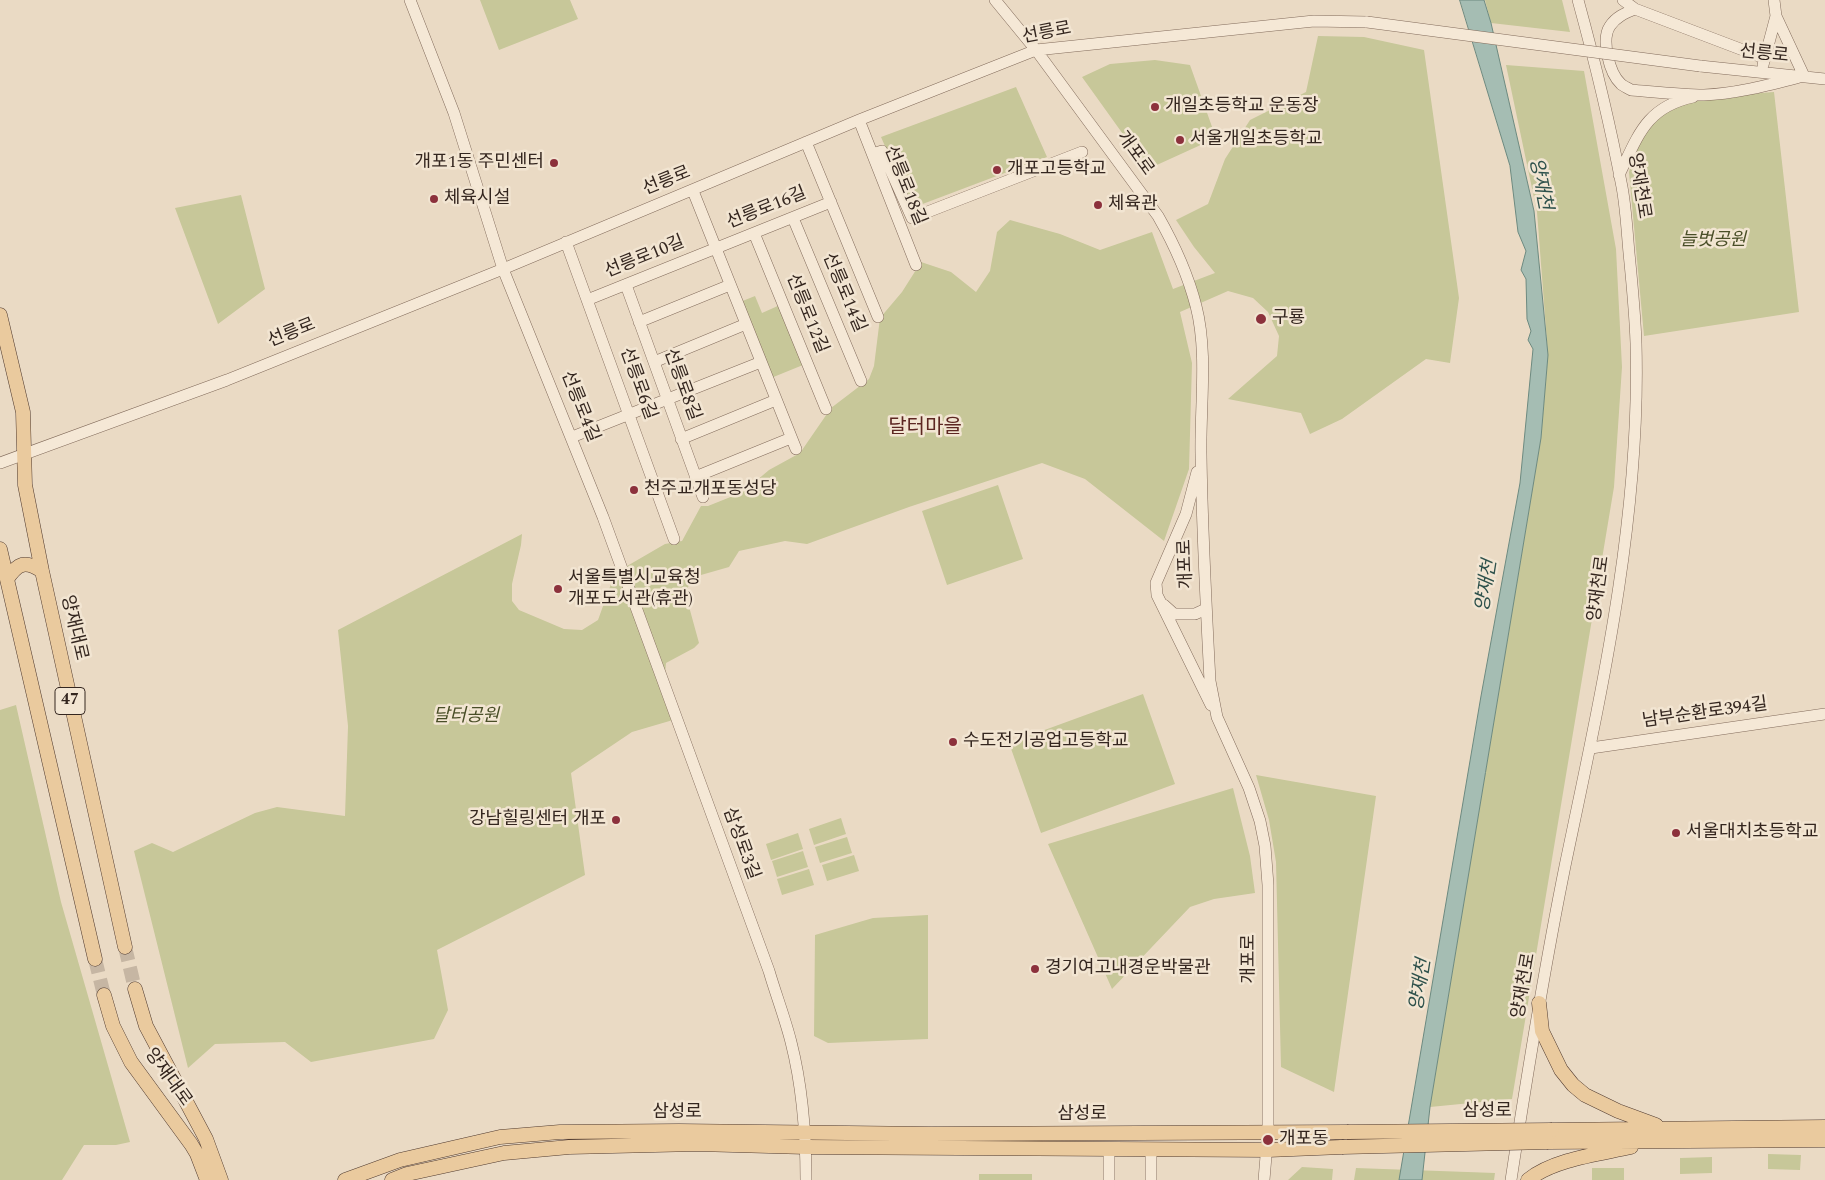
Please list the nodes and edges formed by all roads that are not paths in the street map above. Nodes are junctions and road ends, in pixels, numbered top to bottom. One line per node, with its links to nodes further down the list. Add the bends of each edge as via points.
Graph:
1 (410, 0): 26 (street, 선릉로4길, via 454,113)
2 (995, 0): 8 (street, 개포로)
3 (1578, 0): 18 (street, 양재천로)
4 (1623, 0): 6 (street)
5 (1774, 0): 7 (street)
6 (1635, 9): 9 (street); 13 (street, via 1619,16 1609,27 1605,41 1614,74 1621,84 1631,90)
7 (1776, 16): 9 (street); 11 (street)
8 (1036, 50): 10 (street, 선릉로, bridge, via 1314,20 1367,22); 14 (street, 선릉로); 44 (street, 개포로, via 1158,216 1184,268 1197,307 1200,330)
9 (1764, 58): 10 (street)
10 (1761, 72): 11 (street, 선릉로)
11 (1804, 76): 12 (street, 선릉로); 13 (street)
12 (1825, 79)
13 (1704, 95): 18 (street, via 1673,103 1656,113 1644,126)
14 (859, 120): 15 (street, 선릉로); 25 (street, 선릉로18길)
15 (806, 142): 19 (street, 선릉로); 20 (street, 선릉로16길)
16 (1082, 152): 17 (street, via 912,218 882,151)
17 (876, 153)
18 (1619, 174): 57 (street, 양재천로, via 1635,316 1635,427 1630,497 1616,603)
19 (693, 190): 23 (street, 선릉로); 24 (street)
20 (831, 202): 21 (street, 선릉로16길); 31 (street, 선릉로16길)
21 (793, 218): 22 (street, 선릉로16길); 36 (street, 선릉로14길)
22 (754, 233): 24 (street, 선릉로16길); 39 (street, 선릉로12길)
23 (566, 242): 26 (street, 선릉로); 29 (street, 선릉로6길)
24 (716, 248): 27 (street, 선릉로10길); 28 (street)
25 (916, 265)
26 (504, 269): 41 (street, 선릉로4길); 43 (street, 선릉로, via 227,380)
27 (626, 285): 29 (street, 선릉로10길); 32 (street, 선릉로8길)
28 (730, 285): 32 (street); 33 (street)
29 (587, 300): 40 (street, 선릉로6길)
30 (0, 315): 43 (main road, 양재대로 / 47, via 23,412)
31 (878, 317)
32 (639, 322): 34 (street, 선릉로8길)
33 (746, 324): 34 (street); 35 (street)
34 (654, 362): 37 (street, 선릉로8길)
35 (761, 362): 37 (street); 38 (street)
36 (861, 381)
37 (667, 399): 40 (street); 42 (street, 선릉로8길)
38 (776, 400): 42 (street); 46 (street, via 794,444)
39 (826, 409)
40 (629, 414): 41 (street); 48 (street, 선릉로6길)
41 (572, 437): 50 (street, 선릉로4길)
42 (681, 439): 46 (street, 선릉로8길)
43 (25, 453): 45 (street, 선릉로); 51 (main road, 양재대로 / 47, via 25,485)
44 (1201, 453): 53 (street, via 1186,514 1156,583); 54 (street, 개포로)
45 (0, 463)
46 (695, 477): 47 (street, 선릉로8길)
47 (703, 498)
48 (674, 539)
49 (0, 549): 52 (main road, 47)
50 (618, 560): 64 (street, 삼성로3길, via 779,1003 795,1059)
51 (42, 571): 52 (main road, via 23,564 14,568); 58 (main road, 양재대로 / 47)
52 (7, 579): 59 (main road, 47)
53 (1161, 603): 54 (street, via 1174,614 1195,614); 56 (street)
54 (1206, 609): 56 (street, 개포로, via 1210,681)
55 (1825, 714): 57 (street, 남부순환로394길)
56 (1217, 717): 65 (street, 개포로, via 1249,788 1264,846 1268,885)
57 (1590, 748): 62 (street, 양재천로)
58 (125, 947)
59 (95, 959)
60 (135, 989): 74 (main road, 양재대로, via 146,1026 206,1139)
61 (104, 995): 73 (main road, 양재대로, via 113,1026 131,1062 192,1144)
62 (1539, 1003): 66 (main road, via 1542,1030 1561,1070 1573,1085 1585,1095); 81 (street, 양재천로)
63 (1825, 1127): 66 (main road, 삼성로)
64 (804, 1132): 65 (main road, 삼성로); 69 (street, 삼성로3길); 75 (main road, 삼성로, via 560,1132 500,1137 400,1160)
65 (1268, 1132): 67 (main road, 삼성로, bridge); 72 (street, 개포로)
66 (1663, 1134): 67 (main road, 삼성로); 68 (main road, 삼성로); 82 (main road, via 1565,1163)
67 (1550, 1136): 72 (main road, 삼성로, bridge)
68 (1825, 1140)
69 (806, 1147): 71 (main road, 삼성로); 76 (main road, 삼성로, via 697,1144 569,1147 504,1153); 77 (street, 삼성로3길)
70 (1151, 1149): 71 (main road, 삼성로); 72 (main road, 삼성로); 79 (street)
71 (1109, 1150): 78 (street)
72 (1268, 1150): 80 (street, 개포로)
73 (207, 1180)
74 (221, 1180)
75 (345, 1180)
76 (392, 1180)
77 (806, 1180)
78 (1109, 1180)
79 (1151, 1180)
80 (1264, 1180)
81 (1512, 1180)
82 (1528, 1180)

